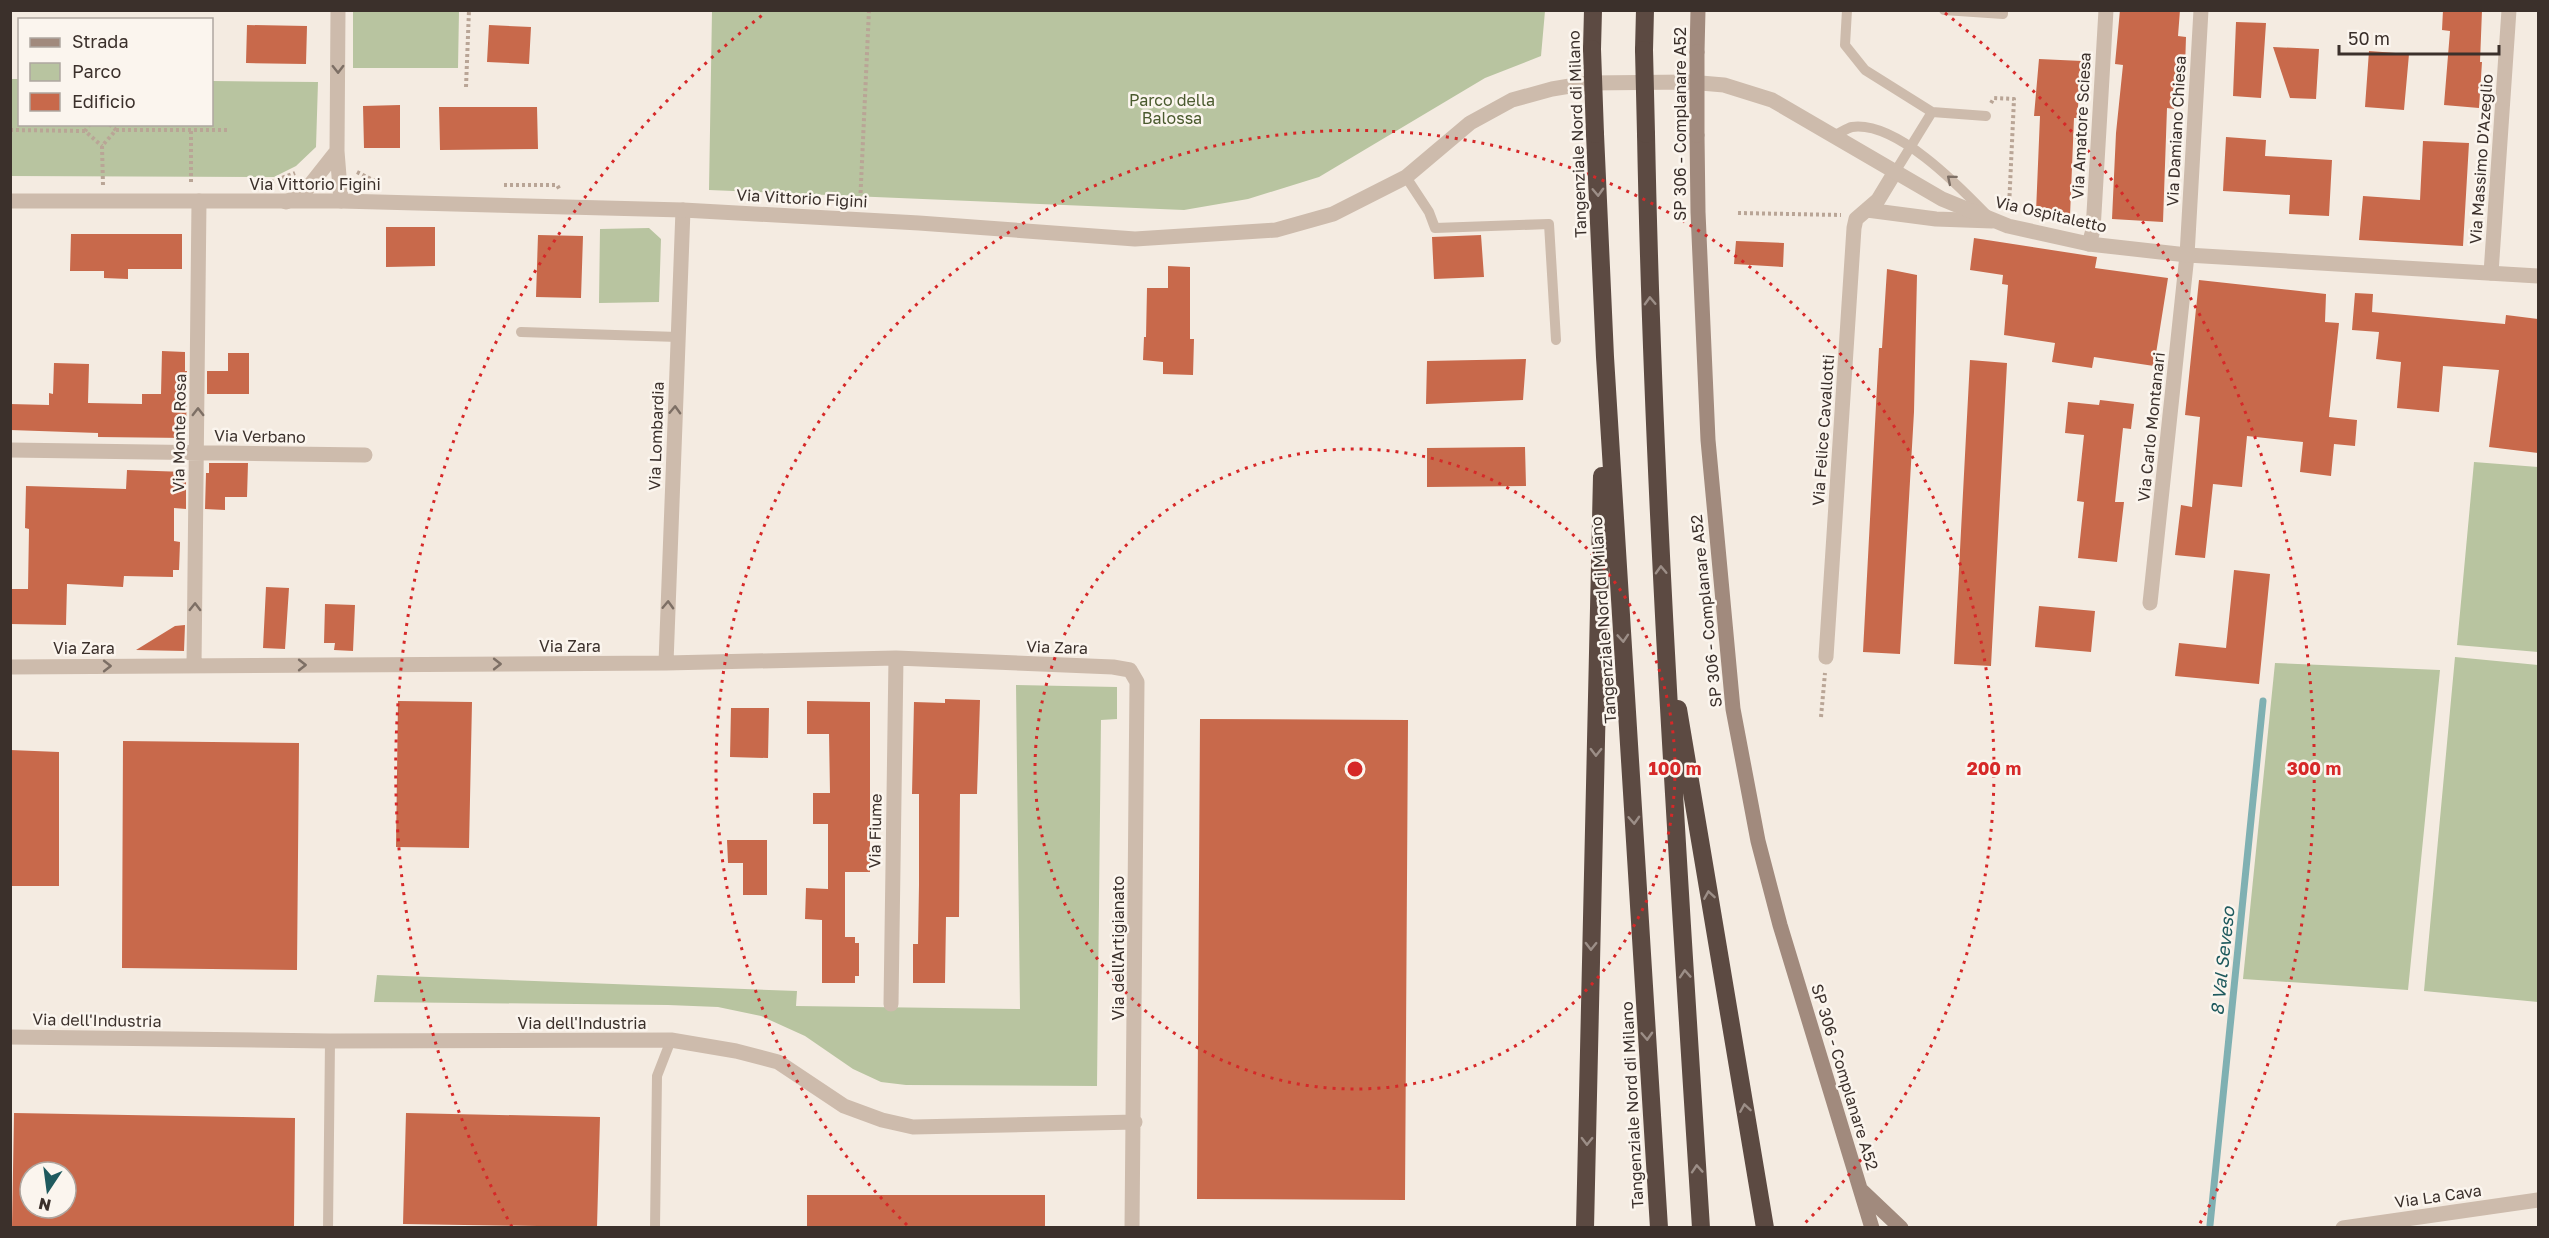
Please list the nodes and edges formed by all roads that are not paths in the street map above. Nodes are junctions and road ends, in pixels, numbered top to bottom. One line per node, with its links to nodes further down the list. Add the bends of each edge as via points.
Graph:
1 (338, 10): 16 (street, one-way to 16)
2 (1593, 10): 33 (highway, Tangenziale Nord di Milano, one-way to 33, bridge)
3 (1645, 10): 38 (highway, one-way to 3, bridge, via 1651,348)
4 (1698, 10): 50 (main road, SP 306 - Complanare A52, bridge, via 1698,212 1708,440 1733,709 1756,831 1780,925)
5 (1847, 10): 12 (lane, via 1845,45 1865,70)
6 (1944, 10): 7 (lane, via 2003,14)
7 (2003, 10)
8 (2106, 10): 26 (street, Via Amatore Sciesa)
9 (2201, 10): 27 (street, Via Damiano Chiesa)
10 (2509, 10): 28 (street, Via Massimo D'Azeglio)
11 (1552, 88): 14 (street, Via Ospitaletto, via 1619,81 1724,85 1772,100); 18 (street, Via Vittorio Figini, via 1512,100 1470,123)
12 (1932, 112): 13 (lane); 15 (lane)
13 (1986, 116)
14 (1835, 135): 15 (lane, via 1851,127 1873,130); 17 (street, Via Ospitaletto)
15 (1911, 146): 17 (lane); 25 (lane, one-way to 15)
16 (337, 151): 21 (street); 22 (street, via 303,194)
17 (1894, 172): 24 (street, via 1878,200); 25 (street, Via Ospitaletto, via 1942,200)
18 (1406, 177): 23 (street, Via Vittorio Figini, via 1333,214 1276,230 1135,239); 32 (lane, via 1436,228 1549,224)
19 (10, 201): 20 (street, Via Vittorio Figini)
20 (199, 201): 22 (street, Via Vittorio Figini); 35 (street, Via Monte Rosa, one-way to 20)
21 (341, 201): 22 (street, Via Vittorio Figini); 23 (street, Via Vittorio Figini)
22 (286, 202)
23 (683, 210): 31 (street, Via Lombardia)
24 (1862, 215): 25 (street); 39 (street, Via Felice Cavallotti, via 1854,228)
25 (1992, 221): 26 (street, Via Ospitaletto)
26 (2089, 244): 27 (street, Via Ospitaletto)
27 (2187, 255): 28 (street, Via Ospitaletto); 37 (street, Via Carlo Montanari)
28 (2491, 273): 29 (street, Via Ospitaletto)
29 (2538, 276)
30 (521, 332): 31 (lane)
31 (678, 337): 41 (street, Via Lombardia, one-way to 31)
32 (1556, 340)
33 (1605, 357): 55 (highway, one-way to 55); 56 (highway, Tangenziale Nord di Milano, one-way to 56)
34 (10, 450): 35 (street, Via Verbano)
35 (197, 453): 36 (street, Via Verbano); 42 (street, Via Monte Rosa, one-way to 35)
36 (365, 455)
37 (2150, 603)
38 (1662, 613): 57 (highway, one-way to 38); 58 (highway, one-way to 38)
39 (1827, 657)
40 (896, 658): 41 (street, Via Zara); 44 (street, Via Zara); 45 (street, Via Fiume)
41 (666, 663): 42 (street, Via Zara, one-way to 41)
42 (194, 666): 43 (street, Via Zara, one-way to 42)
43 (10, 667)
44 (1130, 670): 49 (street, Via dell'Artigianato, via 1137,682)
45 (891, 1004)
46 (10, 1036): 48 (street, Via dell'Industria)
47 (671, 1040): 48 (street, Via dell'Industria); 49 (street, Via dell'Industria, via 778,1062 844,1106 913,1127); 53 (lane, via 657,1076)
48 (330, 1041): 52 (lane)
49 (1135, 1122): 54 (street, Via dell'Artigianato)
50 (1862, 1191): 59 (main road, SP 306 - Complanare A52); 60 (main road)
51 (2538, 1200): 61 (street, Via La Cava)
52 (328, 1227)
53 (655, 1227)
54 (1132, 1227)
55 (1585, 1227)
56 (1659, 1227)
57 (1701, 1227)
58 (1765, 1227)
59 (1872, 1227)
60 (1901, 1227)
61 (2343, 1227)

